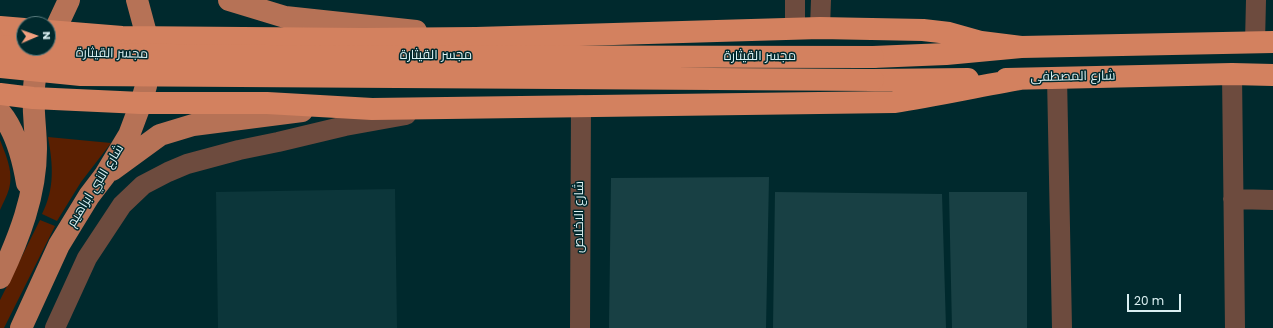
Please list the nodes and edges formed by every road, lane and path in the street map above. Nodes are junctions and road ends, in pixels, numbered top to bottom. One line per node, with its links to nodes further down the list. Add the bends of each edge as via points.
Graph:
1 (69, 0): 7 (main road)
2 (137, 0): 12 (main road, شارع النبي ابراهيم)
3 (229, 0): 14 (main road, via 286,16)
4 (795, 0): 10 (street)
5 (821, 0): 11 (street)
6 (1256, 0): 16 (street)
7 (56, 26)
8 (0, 27): 9 (highway)
9 (16, 28)
10 (795, 28): 11 (highway); 14 (highway)
11 (820, 28): 18 (highway, via 923,30)
12 (147, 37): 13 (highway); 15 (highway); 27 (main road, شارع النبي ابراهيم, via 148,66)
13 (268, 38): 14 (highway); 28 (highway, via 256,42 248,49 244,70 247,91)
14 (476, 38)
15 (56, 39)
16 (1264, 42): 18 (highway)
17 (0, 46): 18 (highway, مجسر القيثارة, bridge, via 82,54 266,56 873,57)
18 (1021, 48)
19 (43, 56): 26 (main road, via 36,77)
20 (0, 67): 25 (highway, مجسر القيثارة, bridge, via 81,75)
21 (1232, 74): 22 (highway, شارع المصطفى); 23 (highway, شارع المصطفى); 34 (street)
22 (1273, 75)
23 (1057, 77): 24 (highway, شارع المصطفى); 41 (street)
24 (1021, 78): 25 (highway, شارع المصطفى); 29 (highway, via 894,102)
25 (873, 80)
26 (33, 98): 27 (highway); 32 (highway); 36 (main road, via 36,150)
27 (142, 103): 28 (highway); 33 (main road, شارع النبي ابراهيم, via 129,135)
28 (267, 103): 30 (highway)
29 (581, 105): 31 (highway); 40 (street, شارع الاخلاص)
30 (331, 107): 31 (highway); 33 (main road, via 193,125 166,133)
31 (453, 107): 39 (street, via 345,126 239,150 187,164 168,172 144,186 122,205 87,258)
32 (0, 108): 36 (main road, via 24,164)
33 (105, 175): 38 (main road, شارع النبي ابراهيم, via 59,245)
34 (1233, 199): 35 (street); 42 (street)
35 (1273, 200)
36 (30, 201): 37 (main road, via 15,247)
37 (0, 278)
38 (21, 328)
39 (55, 328)
40 (580, 328)
41 (1062, 328)
42 (1235, 328)

